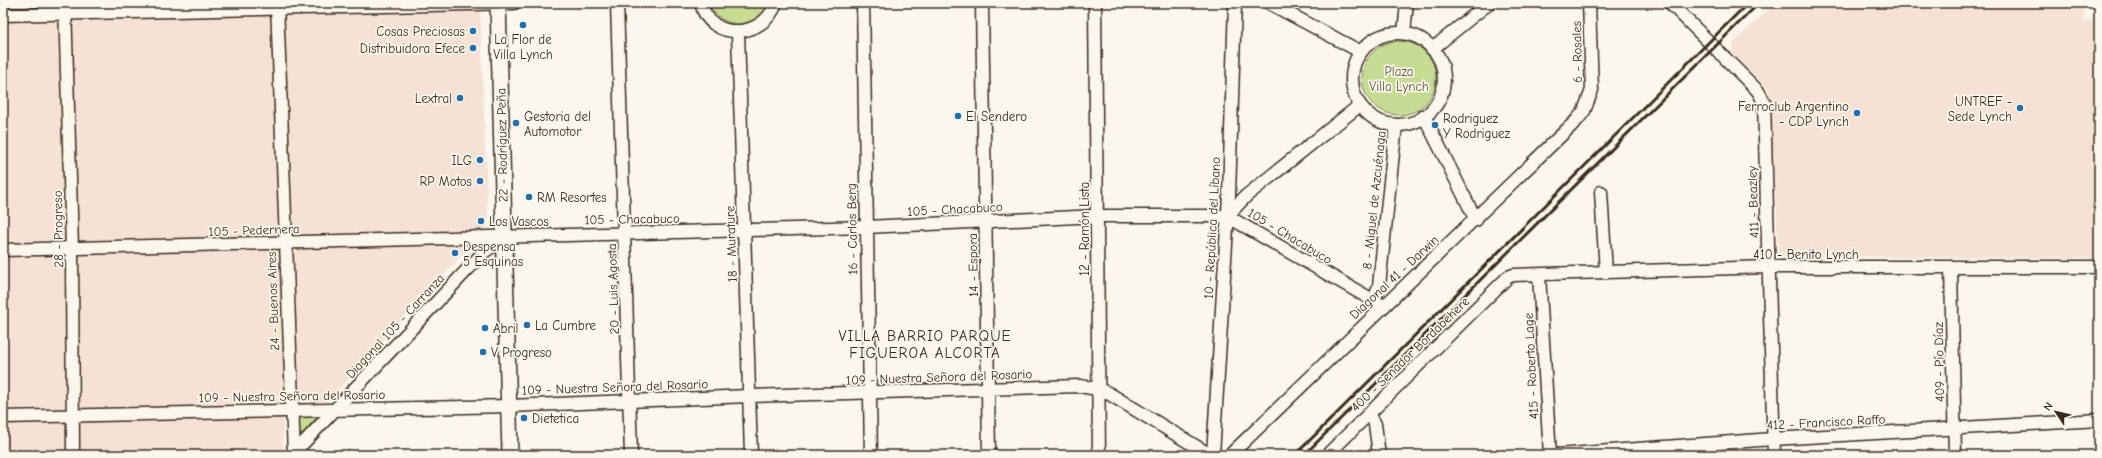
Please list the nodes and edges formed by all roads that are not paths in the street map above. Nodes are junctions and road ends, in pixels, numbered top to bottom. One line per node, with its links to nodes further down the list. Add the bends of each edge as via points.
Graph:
1 (498, 3): 2 (street); 15 (street); 34 (street, 22 - Rodríguez Peña)
2 (514, 3)
3 (617, 3): 33 (street, 20 - Luis Agosta)
4 (701, 3): 18 (street, via 708,17 716,25)
5 (776, 3): 18 (street, via 770,16 762,24)
6 (863, 3): 31 (street, 16 - Carlos Berg)
7 (982, 3): 30 (street, 14 - Espora)
8 (1095, 3): 27 (street, 12 - Ramón Lista)
9 (1235, 3): 28 (street, 10 - República del Líbano)
10 (1269, 3): 21 (street)
11 (1407, 3): 19 (street)
12 (1489, 3): 20 (street)
13 (1590, 3): 24 (street, 6 - Rosales, via 1592,90 1584,111)
14 (1670, 3): 39 (street, 411 - Beazley, via 1758,91 1764,102)
15 (277, 6): 16 (street); 35 (street, 24 - Buenos Aires)
16 (66, 8): 17 (street); 36 (street, 28 - Progreso)
17 (3, 15)
18 (738, 32): 32 (street, 18 - Murature)
19 (1404, 34): 20 (street, via 1419,39); 21 (street, via 1390,34 1377,38)
20 (1432, 49): 23 (street, via 1441,64 1443,85 1436,104)
21 (1361, 52): 22 (street, via 1353,69 1352,83)
22 (1360, 105): 25 (street, via 1371,117); 28 (street, via 1246,196)
23 (1424, 116): 25 (street, via 1406,124); 29 (street)
24 (1577, 120): 29 (street, Diagonal 41 - Darwin)
25 (1396, 125): 44 (street, 8 - Miguel de Azcuénaga)
26 (1601, 192): 41 (street)
27 (1098, 216): 28 (street, 105 - Chacabuco); 30 (street, 105 - Chacabuco); 45 (street, 12 - Ramón Lista)
28 (1227, 216): 44 (street, 105 - Chacabuco); 67 (street, 10 - República del Líbano)
29 (1476, 220): 44 (street, Diagonal 41 - Darwin)
30 (987, 221): 31 (street, 105 - Chacabuco); 46 (street, 14 - Espora)
31 (866, 227): 32 (street, 105 - Chacabuco); 47 (street, 16 - Carlos Berg)
32 (745, 230): 33 (street, 105 - Chacabuco); 48 (street, 18 - Murature)
33 (625, 233): 34 (street, 105 - Chacabuco); 49 (street, 20 - Luis Agosta)
34 (505, 237): 35 (street, 105 - Pedernera); 50 (street, 22 - Rodríguez Peña); 51 (street, Diagonal 105 - Carranza, via 484,252)
35 (286, 243): 36 (street, 105 - Pedernera); 52 (street, 24 - Buenos Aires)
36 (72, 249): 37 (street, 105 - Pedernera); 54 (street, 28 - Progreso)
37 (3, 250)
38 (2099, 267): 40 (street, 410 - Benito Lynch)
39 (1769, 268): 40 (street, 410 - Benito Lynch); 41 (street, 410 - Benito Lynch); 58 (street, 411 - Beazley)
40 (1951, 268): 57 (street, 409 - Pío Díaz)
41 (1606, 272): 43 (street, 410 - Benito Lynch)
42 (1513, 275): 43 (street, 410 - Benito Lynch); 53 (street, 400 - Senador Bordabehere, via 1508,277)
43 (1539, 275): 71 (street, 415 - Roberto Lage)
44 (1378, 303): 68 (street, Diagonal 41 - Darwin)
45 (1097, 389): 46 (street, 109 - Nuestra Señora del Rosario, via 1080,386); 66 (street, 12 - Ramón Lista); 67 (street, 109 - Nuestra Señora del Rosario, via 1108,393)
46 (989, 390): 47 (street, 109 - Nuestra Señora del Rosario); 65 (street, 14 - Espora)
47 (870, 394): 48 (street, 109 - Nuestra Señora del Rosario); 64 (street, 16 - Carlos Berg)
48 (749, 396): 49 (street, 109 - Nuestra Señora del Rosario); 63 (street, 18 - Murature)
49 (630, 401): 50 (street, 109 - Nuestra Señora del Rosario); 62 (street, 20 - Luis Agosta)
50 (508, 406): 51 (street, 109 - Nuestra Señora del Rosario); 61 (street, 22 - Rodríguez Peña)
51 (336, 409): 52 (street, 109 - Nuestra Señora del Rosario); 59 (street, Diagonal 105 - Carranza)
52 (291, 410): 54 (street, 109 - Nuestra Señora del Rosario); 59 (street, 24 - Buenos Aires)
53 (1369, 413): 69 (street, 400 - Senador Bordabehere); 70 (street, via 1375,424)
54 (73, 414): 55 (street, 109 - Nuestra Señora del Rosario); 60 (street, 28 - Progreso)
55 (3, 417)
56 (2099, 420): 57 (street, 412 - Francisco Raffo)
57 (1954, 429): 58 (street, 412 - Francisco Raffo); 74 (street, 409 - Pío Díaz)
58 (1773, 439): 72 (street, 412 - Francisco Raffo); 73 (street, 411 - Beazley)
59 (293, 454)
60 (73, 455)
61 (510, 455)
62 (631, 455)
63 (751, 455)
64 (871, 455)
65 (989, 455)
66 (1099, 455)
67 (1212, 455)
68 (1230, 455)
69 (1327, 455)
70 (1379, 455)
71 (1550, 455)
72 (1556, 455)
73 (1774, 455)
74 (1955, 455)

